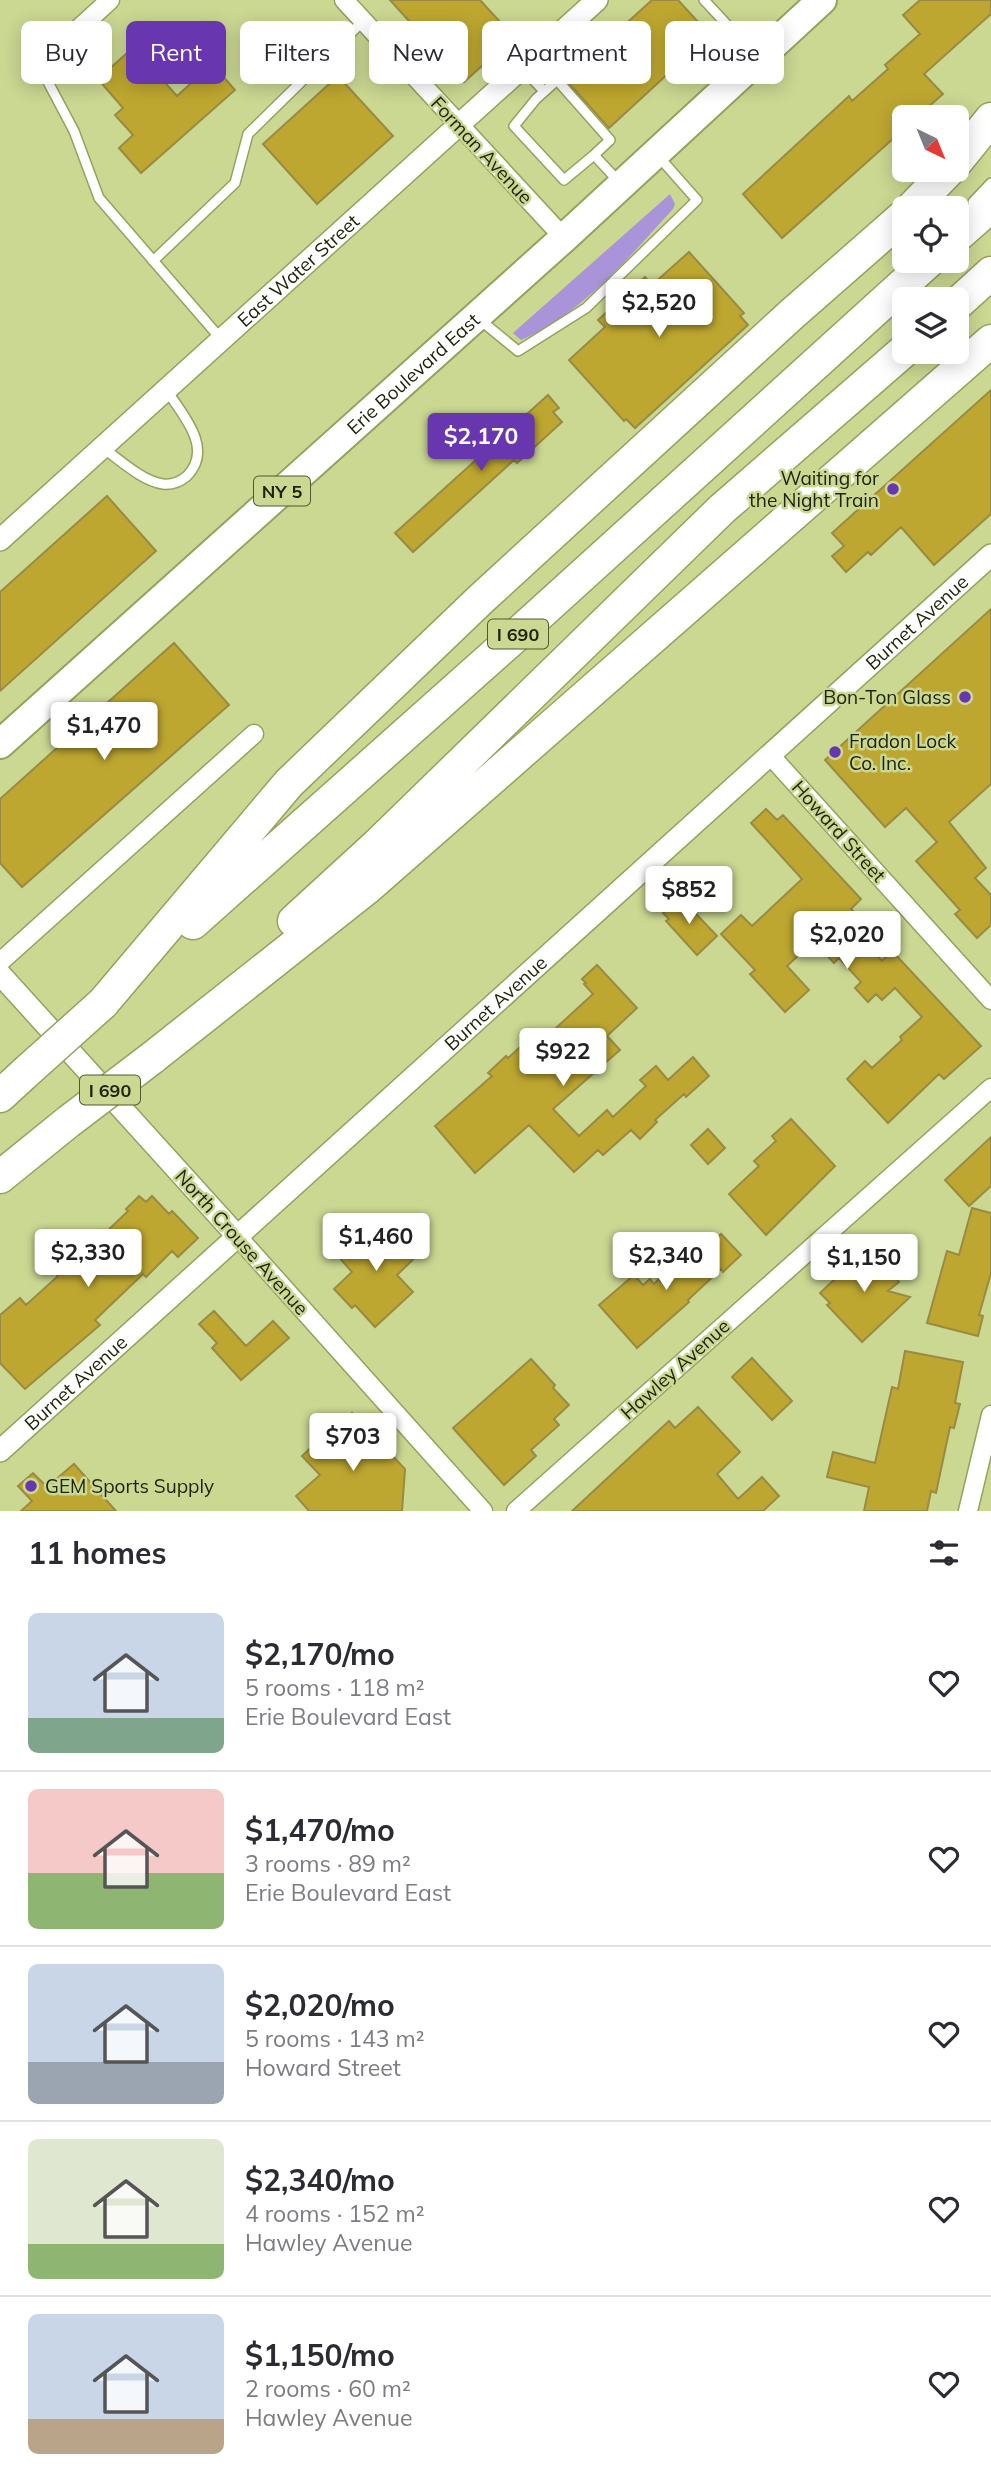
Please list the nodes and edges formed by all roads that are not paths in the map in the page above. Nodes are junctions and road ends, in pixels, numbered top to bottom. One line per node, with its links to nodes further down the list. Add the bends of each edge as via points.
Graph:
1 (110, 0): 7 (street)
2 (344, 0): 6 (street, Forman Avenue)
3 (597, 0): 8 (street, East Water Street)
4 (704, 0): 9 (lane)
5 (822, 0): 10 (main road, Erie Boulevard East / NY 5)
6 (363, 20): 17 (street, Forman Avenue); 28 (lane, via 248,134 235,183)
7 (87, 21)
8 (574, 21)
9 (724, 21)
10 (784, 34)
11 (49, 84): 28 (lane, via 74,131 99,198)
12 (505, 84): 17 (street, East Water Street)
13 (537, 84): 15 (lane)
14 (730, 84): 19 (main road, Erie Boulevard East / NY 5)
15 (544, 92): 20 (lane, via 556,80 610,140); 20 (lane, via 514,126 564,180)
16 (991, 119): 18 (highway)
17 (459, 126): 27 (street, Forman Avenue); 35 (street, East Water Street)
18 (970, 145)
19 (656, 153): 23 (main road, Erie Boulevard East / NY 5); 33 (lane, via 697,200 586,308 518,351)
20 (594, 155): 23 (lane)
21 (937, 182): 24 (highway)
22 (991, 183): 25 (lane)
23 (621, 184): 27 (main road, Erie Boulevard East / NY 5)
24 (923, 196)
25 (971, 217)
26 (892, 226): 48 (highway, via 481,598 289,783)
27 (564, 238): 33 (main road, Erie Boulevard East / NY 5)
28 (153, 261): 35 (lane)
29 (906, 273): 34 (lane)
30 (915, 273): 34 (highway, I 690)
31 (991, 273): 32 (highway)
32 (969, 293)
33 (476, 317): 43 (main road, Erie Boulevard East / NY 5)
34 (854, 327): 48 (highway, I 690)
35 (222, 341): 38 (street, East Water Street)
36 (989, 343): 49 (highway, I 690, via 367,888)
37 (892, 361): 49 (highway, via 722,509)
38 (166, 391): 39 (street, East Water Street); 39 (lane, via 197,440 196,467 180,482 150,480)
39 (103, 448): 40 (street, East Water Street)
40 (0, 540)
41 (991, 555): 44 (street, Burnet Avenue)
42 (254, 734): 45 (street)
43 (0, 744)
44 (771, 755): 47 (street, Howard Street); 53 (street, Burnet Avenue)
45 (0, 961)
46 (0, 974): 53 (street, North Crouse Avenue)
47 (991, 1000)
48 (103, 1003): 51 (highway, I 690, bridge)
49 (152, 1058): 52 (highway, I 690, bridge)
50 (991, 1088): 57 (street, Hawley Avenue)
51 (0, 1096)
52 (0, 1177)
53 (237, 1237): 55 (street, Burnet Avenue); 56 (street, North Crouse Avenue)
54 (991, 1415): 58 (street)
55 (0, 1451)
56 (483, 1511)
57 (516, 1511)
58 (968, 1511)

